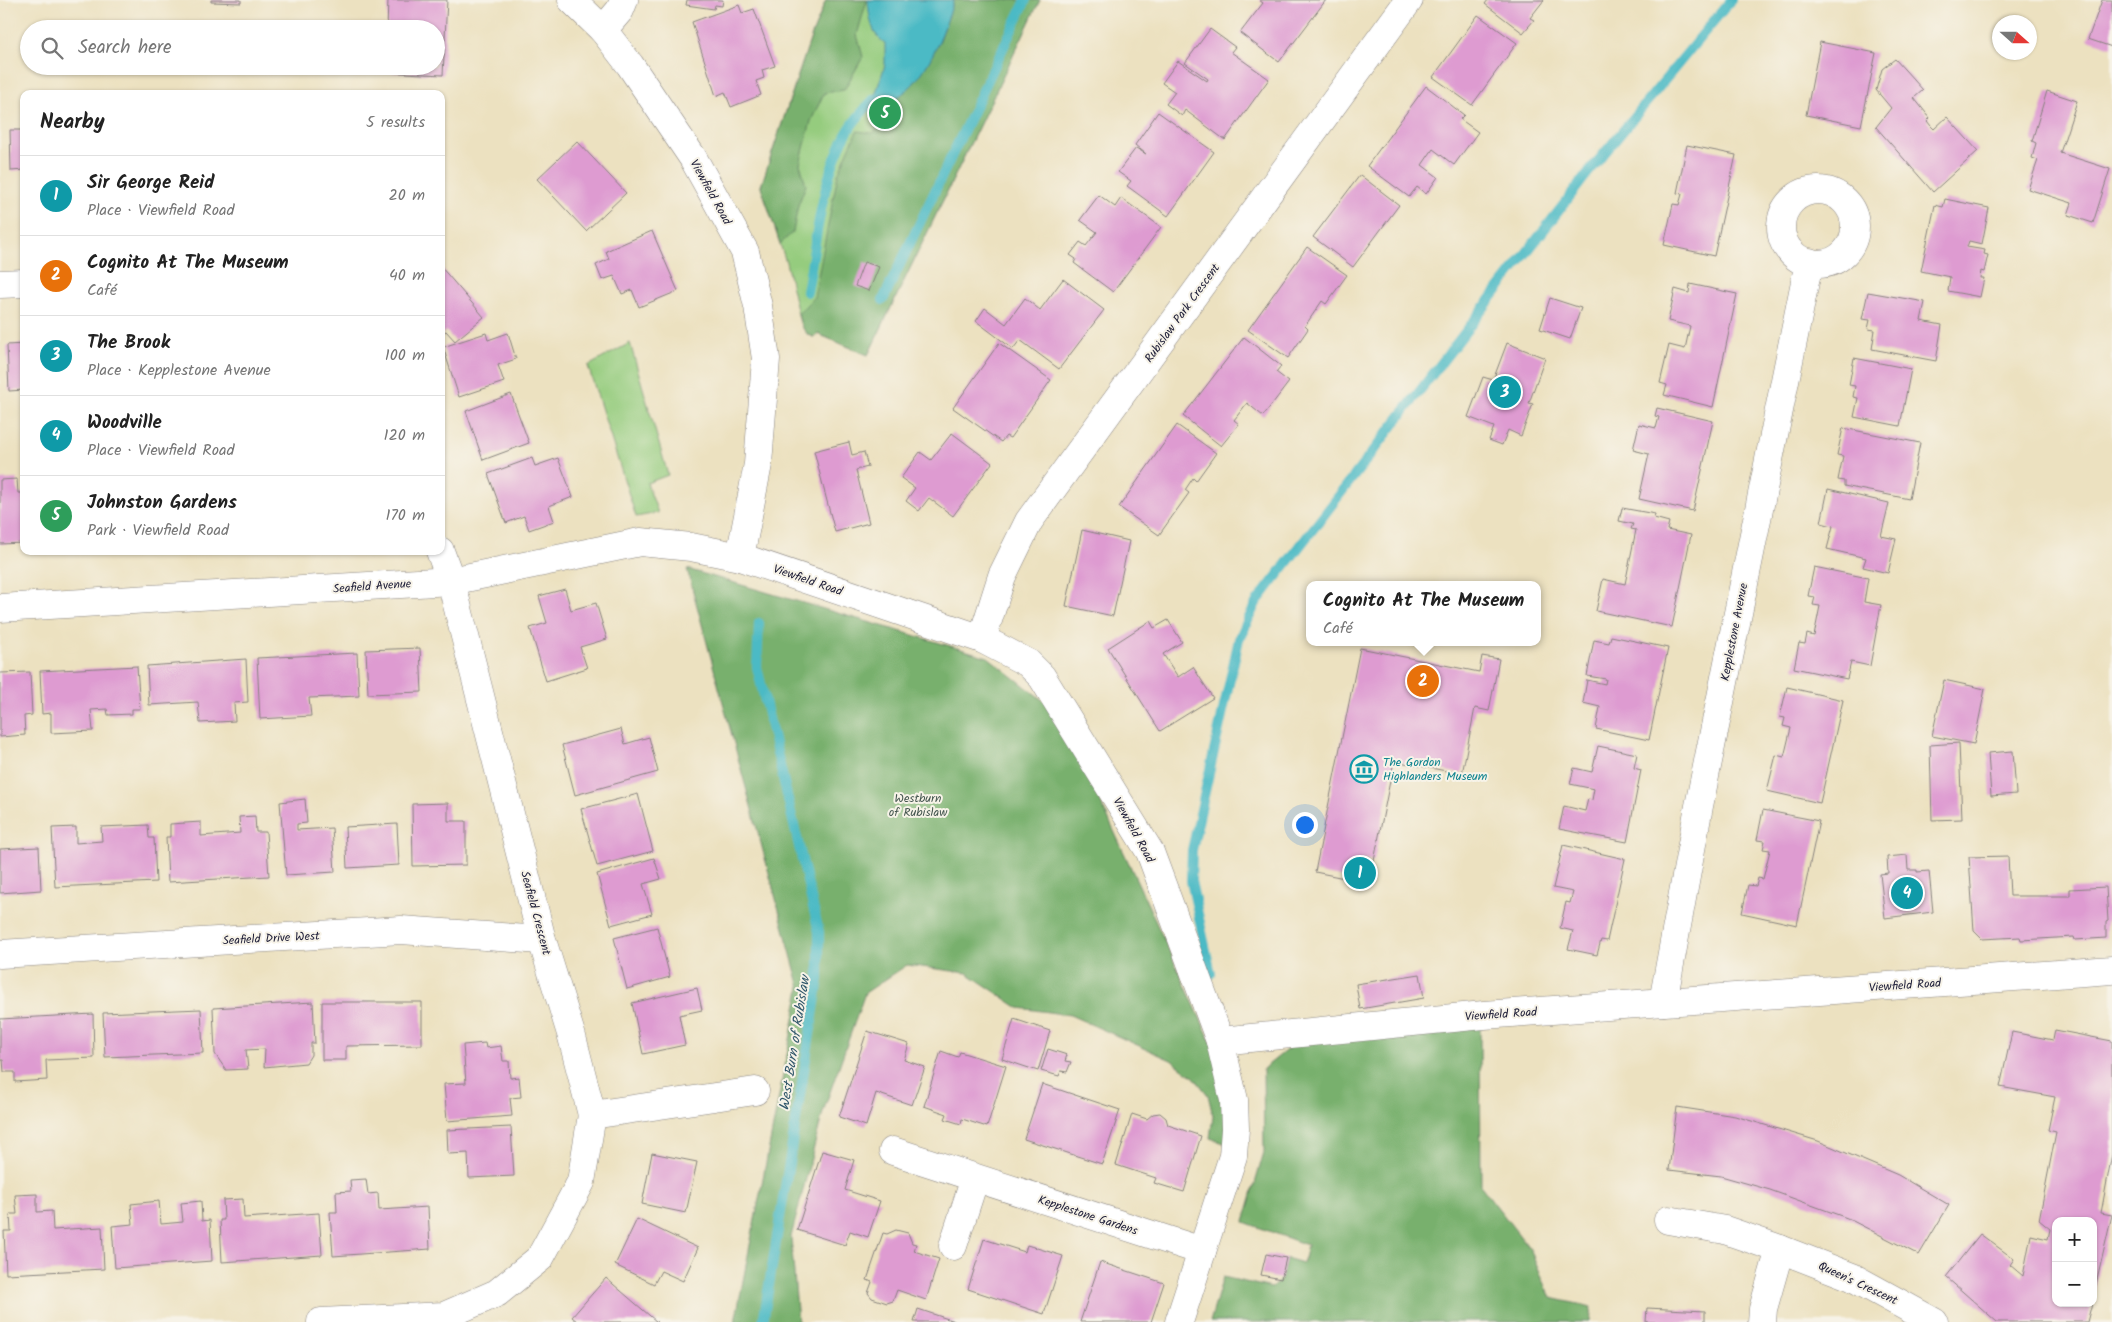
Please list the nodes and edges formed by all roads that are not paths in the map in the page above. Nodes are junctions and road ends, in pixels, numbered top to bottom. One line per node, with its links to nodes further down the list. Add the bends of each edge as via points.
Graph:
1 (572, 0): 4 (street, Viewfield Road)
2 (624, 0): 4 (street)
3 (1409, 0): 12 (street, Rubislaw Park Crescent, via 1029,521 1002,576)
4 (603, 30): 9 (street, Viewfield Road, via 693,158 745,252 766,359 758,464)
5 (1809, 262): 16 (street, Kepplestone Avenue, via 1699,806)
6 (20, 283): 7 (street)
7 (0, 284)
8 (441, 555): 10 (street, Seafield Crescent)
9 (740, 557): 10 (street, Seafield Avenue, via 691,547 640,542); 12 (street, Viewfield Road)
10 (451, 581): 11 (street, Seafield Avenue); 13 (street, Seafield Crescent)
11 (0, 608)
12 (982, 639): 17 (street, Viewfield Road, via 1028,663 1042,677 1150,852)
13 (542, 940): 14 (street, Seafield Drive West, via 401,930); 19 (street, Seafield Crescent)
14 (0, 954)
15 (2112, 970): 16 (street, Viewfield Road)
16 (1663, 1002): 17 (street, Viewfield Road, via 1484,1014)
17 (1220, 1041): 25 (street, via 1234,1100 1233,1156)
18 (755, 1091): 19 (street)
19 (592, 1115): 26 (street, via 582,1182 540,1258 497,1293 444,1316)
20 (893, 1151): 21 (street, Kepplestone Gardens)
21 (974, 1178): 23 (street); 25 (street, Kepplestone Gardens)
22 (1668, 1220): 24 (street, Queen's Crescent, via 1725,1230)
23 (953, 1246)
24 (1780, 1249): 28 (street); 29 (street, Queen's Crescent, via 1852,1277)
25 (1202, 1251): 27 (street)
26 (321, 1322)
27 (1179, 1322)
28 (1762, 1322)
29 (1934, 1322)

